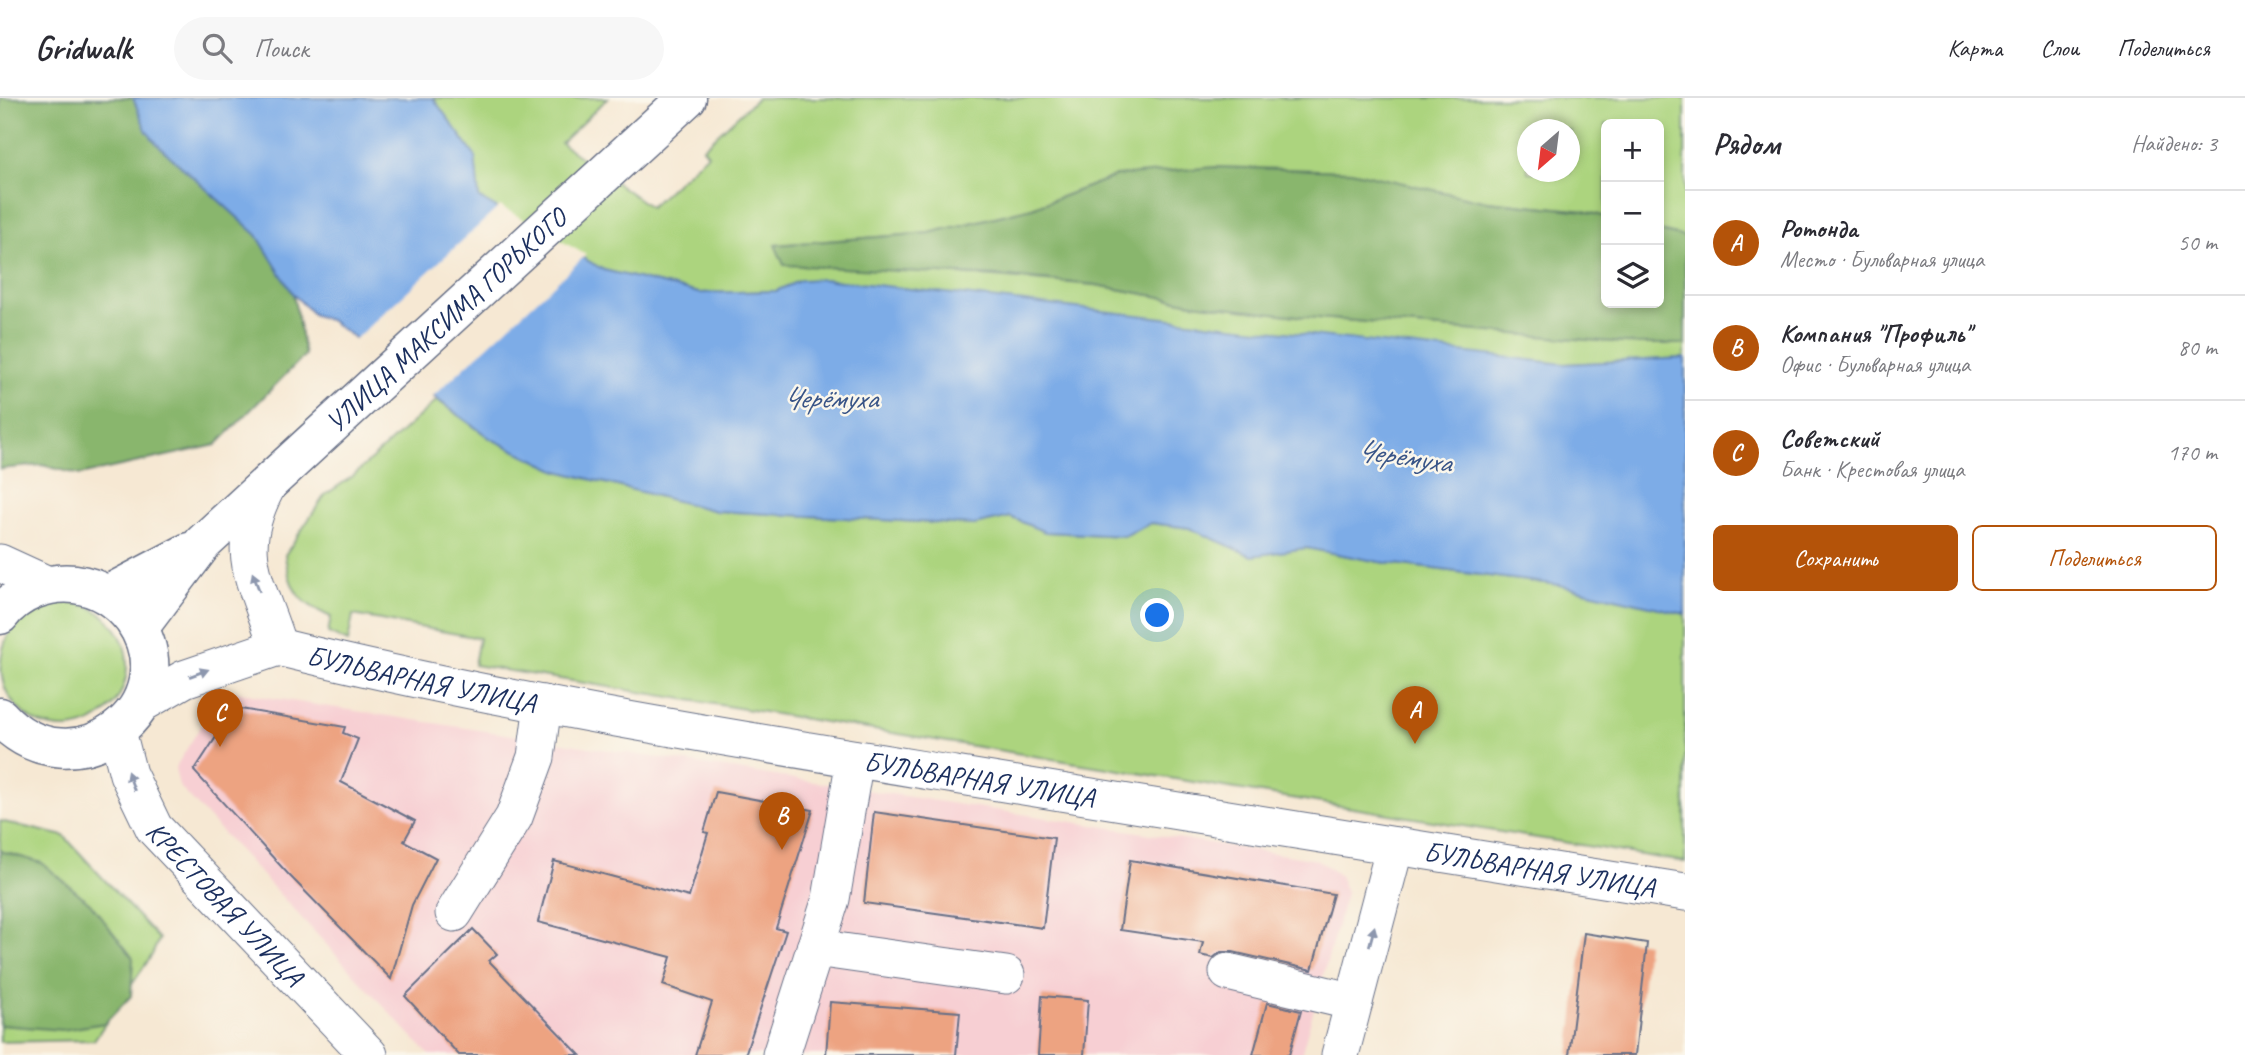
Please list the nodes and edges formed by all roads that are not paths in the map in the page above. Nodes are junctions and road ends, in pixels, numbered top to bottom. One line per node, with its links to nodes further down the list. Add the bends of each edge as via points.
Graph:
1 (674, 110): 2 (main road, УЛИЦА МАКСИМА ГОРЬКОГО)
2 (268, 484): 3 (main road, УЛИЦА МАКСИМА ГОРЬКОГО); 9 (street, one-way to 2, via 247,550 253,511)
3 (203, 543): 6 (main road); 8 (main road)
4 (0, 563): 5 (street)
5 (48, 585): 6 (main road, via 78,584); 7 (main road, via 24,594)
6 (107, 595): 8 (main road)
7 (0, 615)
8 (139, 628): 12 (main road, via 148,674)
9 (278, 646): 10 (street, БУЛЬВАРНАЯ УЛИЦА); 12 (street, one-way to 9, via 184,679)
10 (543, 704): 15 (street, БУЛЬВАРНАЯ УЛИЦА); 18 (street, via 536,757 514,817)
11 (0, 717): 13 (main road, via 24,738)
12 (128, 718): 13 (main road, via 90,746); 23 (street, КРЕСТОВАЯ УЛИЦА, one-way to 12, via 154,828 128,774)
13 (41, 745): 14 (main road)
14 (0, 757)
15 (855, 759): 16 (street, БУЛЬВАРНАЯ УЛИЦА); 19 (street, via 831,898)
16 (1395, 846): 17 (street, БУЛЬВАРНАЯ УЛИЦА); 22 (street, one-way to 16)
17 (1685, 892)
18 (454, 913)
19 (815, 948): 21 (street); 24 (street)
20 (1228, 972): 22 (street)
21 (1006, 975)
22 (1354, 1002): 25 (street)
23 (369, 1055)
24 (781, 1055)
25 (1340, 1055)

